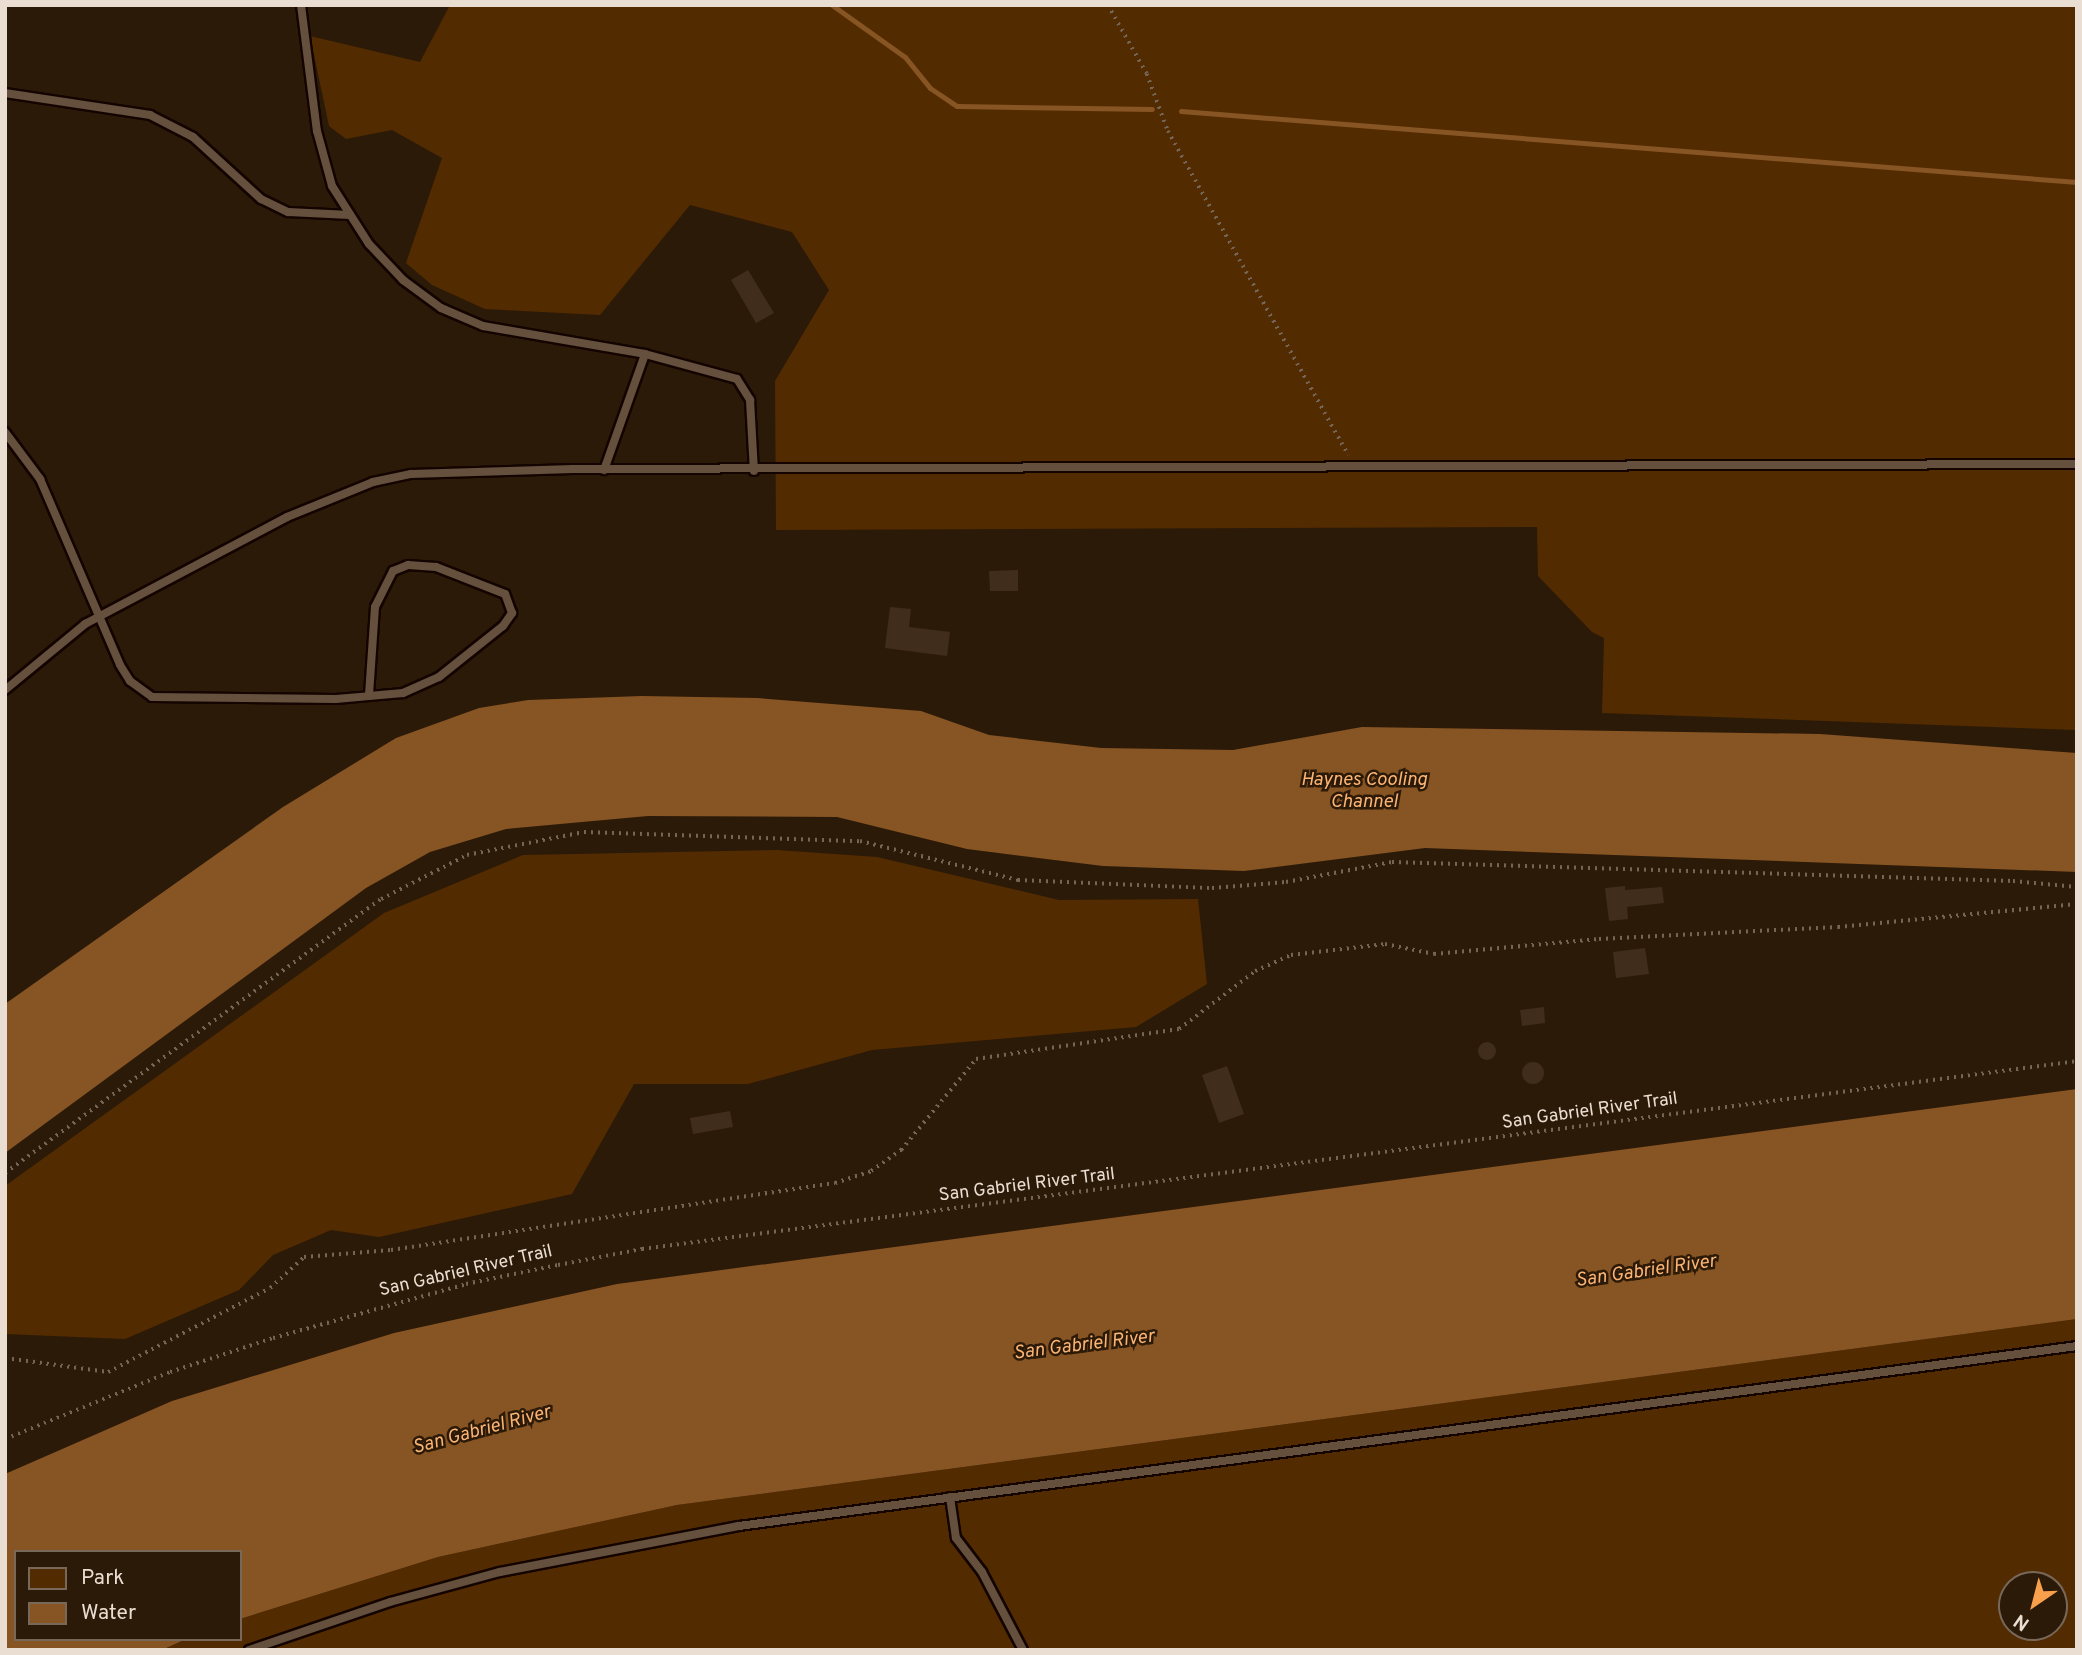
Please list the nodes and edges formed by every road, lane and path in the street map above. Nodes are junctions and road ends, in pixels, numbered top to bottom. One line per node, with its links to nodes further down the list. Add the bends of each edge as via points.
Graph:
1 (301, 5): 4 (lane, via 317,131 332,186)
2 (1108, 5): 8 (path, via 1147,74 1168,131)
3 (5, 93): 4 (lane, via 149,115 193,137 261,199 279,208)
4 (350, 215): 5 (lane, via 369,244 403,280 441,308 483,326)
5 (645, 354): 9 (lane); 10 (lane, via 737,379 750,400)
6 (5, 432): 11 (lane, via 40,479)
7 (2077, 464): 8 (lane)
8 (1356, 469): 10 (lane)
9 (604, 470): 10 (lane); 11 (lane, via 411,474 373,482 287,517)
10 (754, 471)
11 (102, 615): 12 (lane, via 16,677); 13 (lane, via 120,665 130,681 152,698)
12 (5, 690)
13 (369, 696): 13 (lane, via 404,693 462,660 512,613 505,594 436,567 408,565 393,571 375,607)
14 (2077, 887): 17 (path, via 2012,881 1392,862 1286,882 1212,888 1018,880 860,841 584,832 467,855 381,899)
15 (2077, 904): 19 (path, via 1838,927 1599,939 1434,954 1385,944 1291,955 1255,971 1179,1029 976,1059 901,1150 871,1171 835,1183 391,1250 304,1257 270,1288 108,1372)
16 (2077, 1061): 20 (path, San Gabriel River Trail, via 594,1258 466,1284 284,1334 170,1372)
17 (5, 1173)
18 (2077, 1346): 21 (lane)
19 (5, 1358)
20 (5, 1439)
21 (950, 1497): 22 (lane, via 740,1526 567,1557 390,1602); 23 (lane, via 956,1538 982,1572)
22 (249, 1650)
23 (1023, 1650)

